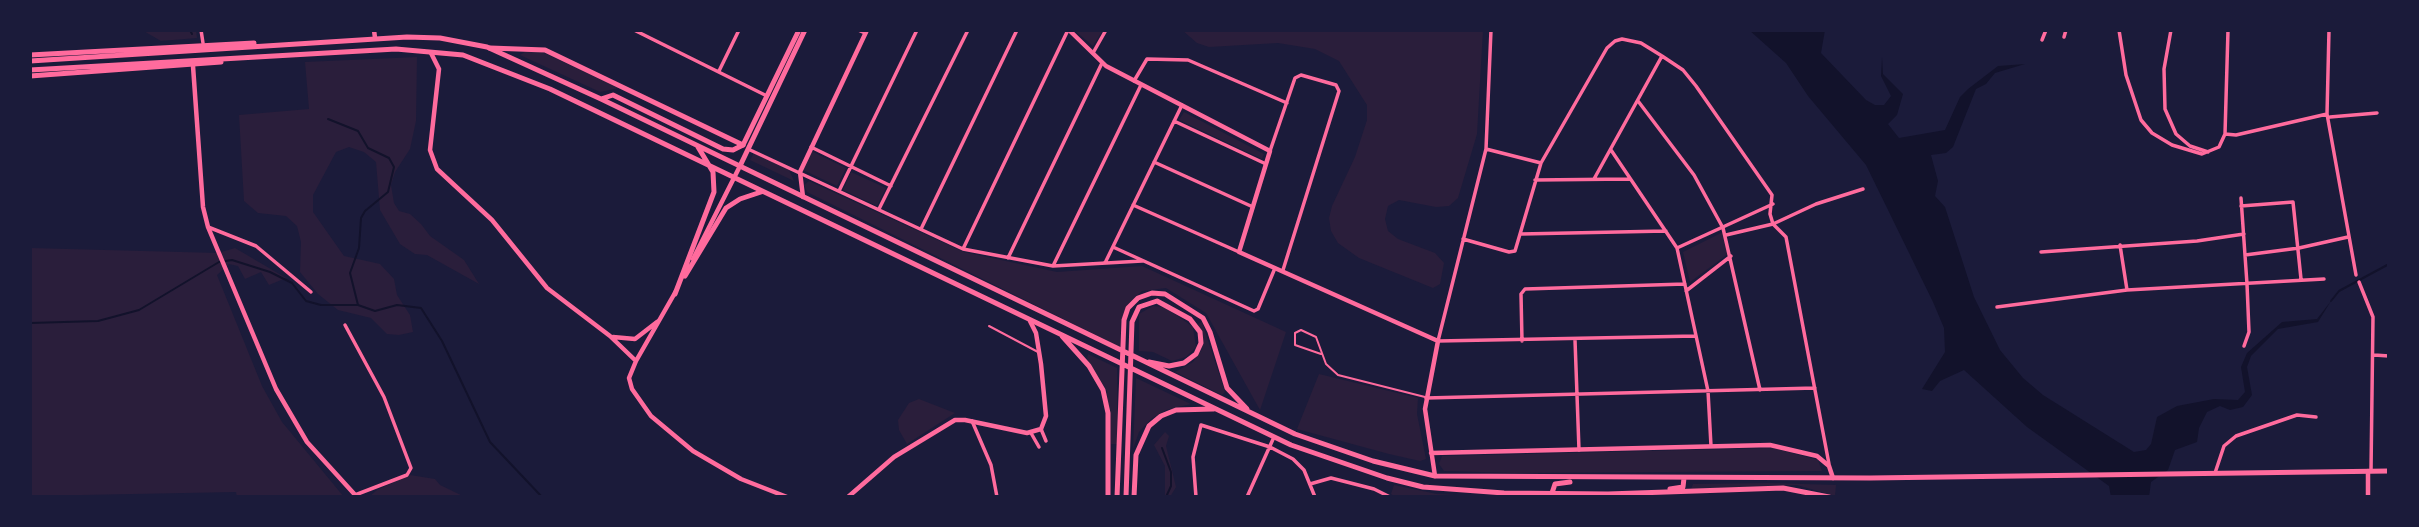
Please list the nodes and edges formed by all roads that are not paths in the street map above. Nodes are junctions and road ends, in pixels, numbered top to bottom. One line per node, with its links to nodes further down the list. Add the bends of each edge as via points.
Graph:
1 (201, 30): 24 (street)
2 (374, 30): 22 (street)
3 (634, 30): 36 (street)
4 (739, 30): 36 (street)
5 (799, 30): 40 (main road)
6 (805, 30): 40 (main road)
7 (858, 30): 20 (street)
8 (917, 30): 62 (street)
9 (968, 30): 69 (street)
10 (1017, 30): 83 (street)
11 (1069, 30): 29 (street); 94 (street)
12 (1106, 30): 29 (street)
13 (1491, 30): 54 (street)
14 (2046, 30): 23 (street)
15 (2066, 30): 21 (street)
16 (2119, 30): 57 (street, via 2126,75 2144,125 2185,151)
17 (2171, 30): 57 (street, via 2164,69 2168,119 2184,142)
18 (2228, 30): 49 (street)
19 (2329, 30): 47 (street)
20 (866, 31): 52 (street)
21 (2064, 37)
22 (374, 38): 25 (main road); 26 (main road, via 440,37)
23 (2042, 40)
24 (203, 43): 25 (main road); 28 (main road)
25 (293, 43): 32 (main road)
26 (487, 47): 41 (main road); 51 (main road, via 545,50)
27 (427, 50): 31 (main road); 46 (main road, via 493,64); 121 (street, via 439,69 430,149 436,167 496,224 547,288)
28 (30, 55)
29 (1092, 55): 33 (street)
30 (1662, 56): 42 (street); 59 (street, via 1629,40 1610,44); 75 (street, via 1703,94 1772,195)
31 (256, 57): 34 (main road); 35 (main road)
32 (30, 61)
33 (1102, 63): 38 (street); 99 (street)
34 (193, 66): 37 (main road); 81 (street)
35 (30, 70)
36 (719, 71): 40 (street)
37 (30, 76)
38 (1134, 81): 39 (street); 43 (street, via 1147,59 1188,60)
39 (1142, 85): 44 (street); 102 (street)
40 (770, 97): 51 (main road)
41 (601, 99): 46 (main road); 50 (main road); 53 (main road, via 613,95)
42 (1638, 101): 55 (street); 82 (street, via 1694,176)
43 (1286, 103): 56 (street); 104 (street, via 1295,78 1301,75 1336,85 1339,91)
44 (1182, 105): 48 (street); 56 (street)
45 (2377, 113): 47 (street)
46 (601, 115): 63 (main road)
47 (2328, 116): 49 (street); 88 (street)
48 (1174, 121): 58 (street); 60 (street)
49 (2225, 134): 57 (street)
50 (697, 145): 61 (main road); 63 (main road)
51 (746, 147): 53 (main road); 61 (main road); 64 (street)
52 (810, 147): 62 (street); 64 (street)
53 (719, 148): 61 (main road)
54 (1486, 149): 59 (street); 89 (street)
55 (1611, 150): 66 (street); 67 (street)
56 (1270, 151): 60 (street)
57 (2210, 152)
58 (1154, 162): 76 (street); 78 (street)
59 (1541, 163): 68 (street)
60 (1266, 164): 78 (street)
61 (740, 166): 65 (street); 73 (main road)
62 (851, 166): 69 (street); 71 (street)
63 (711, 168): 65 (main road); 114 (main road, via 712,200)
64 (800, 172): 71 (street); 73 (street)
65 (734, 179): 72 (main road); 114 (street)
66 (1594, 179): 67 (street); 68 (street)
67 (1630, 179): 84 (street)
68 (1535, 180): 85 (street)
69 (891, 186): 79 (street)
70 (1863, 189): 80 (street)
71 (839, 191): 79 (street)
72 (761, 192): 114 (main road, via 726,208); 117 (main road)
73 (803, 197): 131 (main road)
74 (2241, 198): 77 (street)
75 (1773, 204): 80 (street); 82 (street)
76 (1133, 205): 91 (street); 95 (street)
77 (2241, 206): 86 (street); 93 (street, via 2291,202 2296,207)
78 (1253, 207): 95 (street)
79 (879, 209): 83 (street)
80 (1773, 224): 87 (street); 133 (street, via 1786,237)
81 (208, 227): 113 (street, via 256,246); 163 (street, via 287,408 306,442)
82 (1723, 228): 87 (street); 92 (street)
83 (921, 229): 94 (street)
84 (1666, 231): 85 (street); 92 (street)
85 (1521, 233): 89 (street, via 1515,251 1509,252)
86 (2244, 234): 90 (street); 97 (street)
87 (1726, 235): 98 (street)
88 (2348, 237): 93 (street); 105 (street)
89 (1463, 239): 124 (street)
90 (2120, 245): 96 (street); 111 (street)
91 (1112, 247): 100 (street); 101 (street)
92 (1677, 248): 109 (street)
93 (2298, 248): 97 (street); 106 (street)
94 (963, 249): 99 (street)
95 (1239, 252): 103 (street)
96 (2041, 252)
97 (2245, 255): 110 (street)
98 (1731, 256): 112 (street); 134 (street)
99 (1008, 258): 102 (street)
100 (1142, 261): 101 (street); 103 (street, via 1254,311)
101 (1105, 263): 102 (street)
102 (1053, 266)
103 (1276, 267): 104 (street)
104 (1283, 270): 124 (street)
105 (2356, 275)
106 (2301, 279): 107 (street); 110 (street)
107 (2325, 279)
108 (2359, 282): 129 (street, via 2373,317)
109 (1685, 284): 112 (street); 125 (street, via 1525,289 1521,294)
110 (2247, 284): 111 (street); 126 (street, via 2249,332)
111 (2127, 290): 115 (street)
112 (1686, 291): 122 (street)
113 (311, 292)
114 (675, 294): 116 (street)
115 (1997, 307)
116 (662, 316): 121 (street, via 635,339); 132 (street)
117 (1028, 318): 120 (main road); 127 (street)
118 (345, 325): 163 (street, via 384,397 411,468 407,475)
119 (989, 326): 127 (lane)
120 (1060, 334): 138 (main road); 168 (main road, via 1089,366 1103,390 1108,413)
121 (610, 336): 132 (street)
122 (1696, 336): 123 (street); 135 (street)
123 (1575, 340): 125 (street); 136 (street)
124 (1438, 341): 125 (street); 137 (street)
125 (1522, 341)
126 (2244, 346)
127 (1039, 353): 142 (street, via 1046,416)
128 (1321, 354): 128 (lane, via 1319,341 1311,333 1295,333 1295,345); 137 (lane, via 1338,375)
129 (2373, 355): 130 (street); 152 (street)
130 (2389, 356)
131 (1140, 359): 139 (main road); 170 (main road, via 1169,366 1189,361 1200,343 1197,327 1161,302 1149,302 1134,315)
132 (636, 361): 165 (street, via 630,384 656,421 720,469)
133 (1815, 388): 134 (street); 151 (street)
134 (1760, 390): 135 (street)
135 (1708, 391): 136 (street); 146 (street)
136 (1577, 394): 137 (street); 149 (street)
137 (1426, 398): 150 (street)
138 (1216, 409): 144 (main road); 171 (main road, via 1176,410 1149,426 1136,455)
139 (1251, 413): 155 (main road, via 1360,457); 169 (main road, via 1227,388 1203,318 1170,296 1152,293 1133,302 1124,320 1122,342)
140 (2316, 417): 154 (street, via 2297,415 2236,436 2224,446)
141 (972, 421): 143 (street); 166 (street, via 955,420 915,444); 167 (street, via 991,465)
142 (1041, 429): 143 (street); 145 (street)
143 (1031, 433): 147 (street)
144 (1274, 437): 148 (street); 161 (main road, via 1423,487)
145 (1046, 440)
146 (1711, 446): 149 (street); 151 (street, via 1782,446 1810,453)
147 (1039, 447)
148 (1270, 447): 159 (street, via 1297,462); 172 (street, via 1201,425 1193,457); 173 (street)
149 (1579, 450): 150 (street)
150 (1431, 453): 155 (street)
151 (1829, 466): 157 (street)
152 (2369, 471): 153 (main road); 154 (main road); 178 (street)
153 (2389, 471)
154 (2215, 473): 157 (main road)
155 (1435, 476): 158 (main road)
156 (1684, 478): 157 (main road); 158 (main road); 162 (main road, via 1681,488)
157 (1833, 478)
158 (1580, 479): 161 (main road, via 1555,484)
159 (1310, 484): 174 (street); 175 (street, via 1331,478)
160 (1725, 490): 162 (main road); 176 (street); 177 (main road, via 1796,489)
161 (1552, 493): 164 (main road)
162 (1654, 493): 164 (main road)
163 (356, 496)
164 (1608, 496)
165 (787, 497)
166 (848, 497)
167 (997, 497)
168 (1108, 497)
169 (1116, 497)
170 (1126, 497)
171 (1134, 497)
172 (1196, 497)
173 (1247, 497)
174 (1315, 497)
175 (1390, 497)
176 (1723, 497)
177 (1829, 497)
178 (2368, 497)

